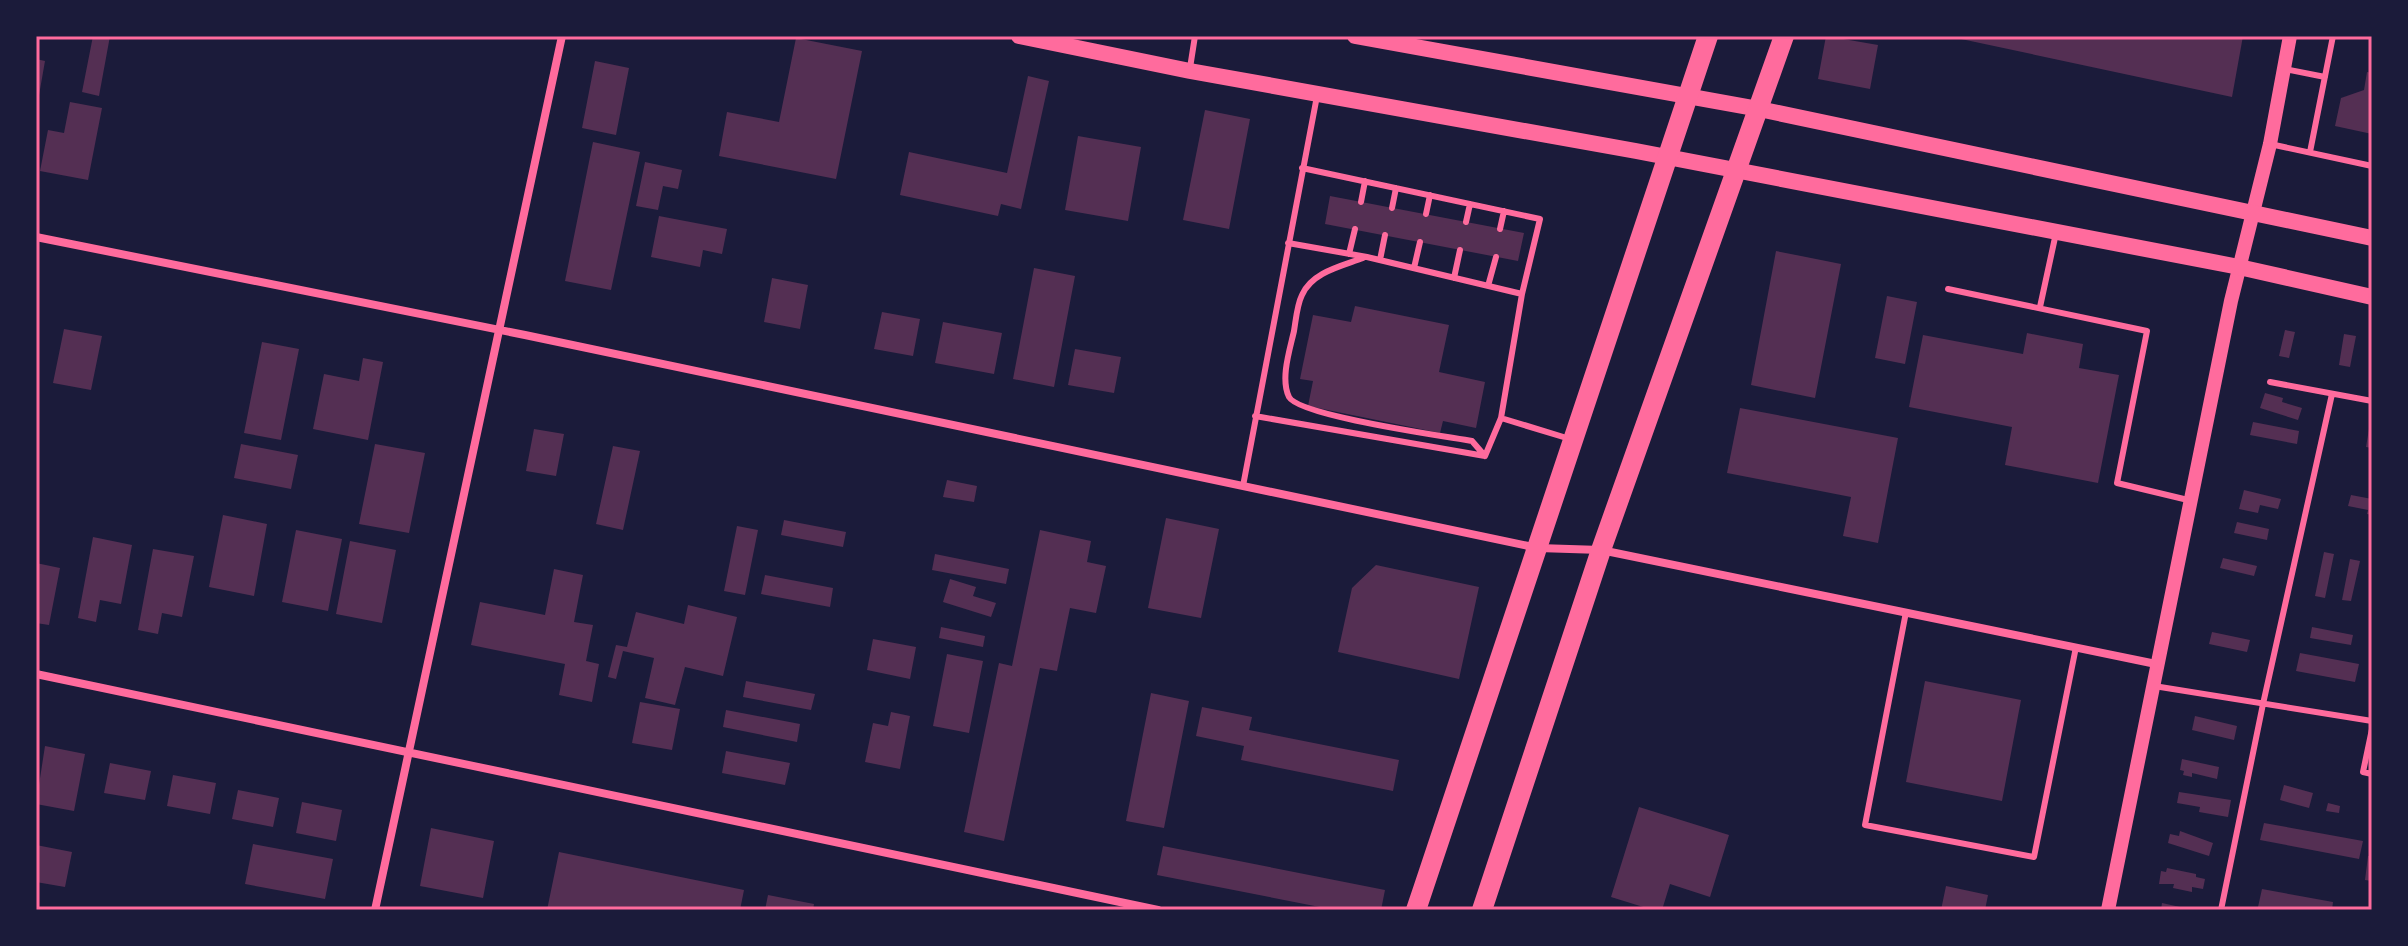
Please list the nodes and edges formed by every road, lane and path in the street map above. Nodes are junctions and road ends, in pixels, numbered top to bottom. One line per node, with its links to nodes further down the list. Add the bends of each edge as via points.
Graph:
1 (562, 36): 52 (street)
2 (1019, 36): 10 (main road)
3 (1195, 36): 10 (lane)
4 (1355, 36): 13 (main road)
5 (1708, 36): 13 (main road)
6 (1784, 36): 14 (main road)
7 (2290, 36): 9 (street)
8 (2333, 36): 11 (lane)
9 (2284, 69): 11 (lane); 15 (street)
10 (1190, 71): 12 (main road)
11 (2325, 77): 16 (lane)
12 (1318, 93): 17 (main road); 19 (lane)
13 (1687, 98): 14 (main road); 17 (main road)
14 (1759, 109): 20 (main road); 28 (main road)
15 (2270, 144): 16 (lane); 28 (street)
16 (2310, 152): 18 (lane)
17 (1665, 157): 20 (main road); 58 (main road)
18 (2372, 166)
19 (1302, 168): 21 (lane); 38 (lane)
20 (1735, 172): 33 (main road); 63 (main road)
21 (1365, 181): 22 (lane); 24 (lane)
22 (1396, 188): 23 (lane); 26 (lane)
23 (1430, 195): 25 (lane); 29 (lane)
24 (1361, 202)
25 (1470, 204): 27 (lane); 30 (lane)
26 (1392, 208)
27 (1504, 211): 32 (lane); 49 (lane, via 1540,219)
28 (2252, 211): 36 (main road); 44 (street)
29 (1426, 214)
30 (1466, 222)
31 (1355, 229): 40 (lane)
32 (1500, 229)
33 (2056, 233): 44 (main road); 51 (lane)
34 (1385, 235): 43 (lane)
35 (36, 237): 52 (street)
36 (2372, 238)
37 (1420, 242): 45 (lane)
38 (1288, 243): 40 (lane); 56 (lane)
39 (1460, 250): 46 (lane)
40 (1349, 254): 41 (lane)
41 (1367, 257): 43 (lane); 59 (lane, via 1316,277 1302,294 1287,373 1290,400 1338,417 1472,441)
42 (1496, 257): 47 (lane)
43 (1380, 260): 45 (lane)
44 (2239, 267): 50 (main road); 61 (street)
45 (1414, 268): 46 (lane)
46 (1454, 278): 47 (lane)
47 (1488, 286): 49 (lane)
48 (1948, 289): 51 (lane)
49 (1522, 294): 57 (lane)
50 (2372, 297)
51 (2040, 307): 61 (lane, via 2147,331 2117,483)
52 (501, 330): 60 (street); 72 (street)
53 (2270, 382): 54 (lane)
54 (2332, 394): 55 (lane); 69 (lane)
55 (2372, 401)
56 (1255, 416): 59 (lane); 60 (lane)
57 (1501, 418): 58 (lane); 59 (lane)
58 (1573, 441): 62 (main road)
59 (1485, 456)
60 (1243, 486): 62 (street)
61 (2190, 500): 66 (street)
62 (1538, 548): 63 (street); 76 (main road)
63 (1601, 550): 64 (street); 77 (main road)
64 (1906, 612): 65 (street); 65 (lane, via 1865,825 2034,857)
65 (2076, 647): 66 (street)
66 (2156, 664): 68 (street)
67 (36, 674): 72 (street)
68 (2152, 686): 69 (lane); 78 (street)
69 (2263, 704): 70 (lane); 79 (lane)
70 (2372, 721)
71 (2372, 729): 73 (lane, via 2363,772)
72 (407, 753): 74 (street); 75 (street)
73 (2372, 774)
74 (375, 910)
75 (1158, 910)
76 (1416, 910)
77 (1482, 910)
78 (2108, 910)
79 (2221, 910)

